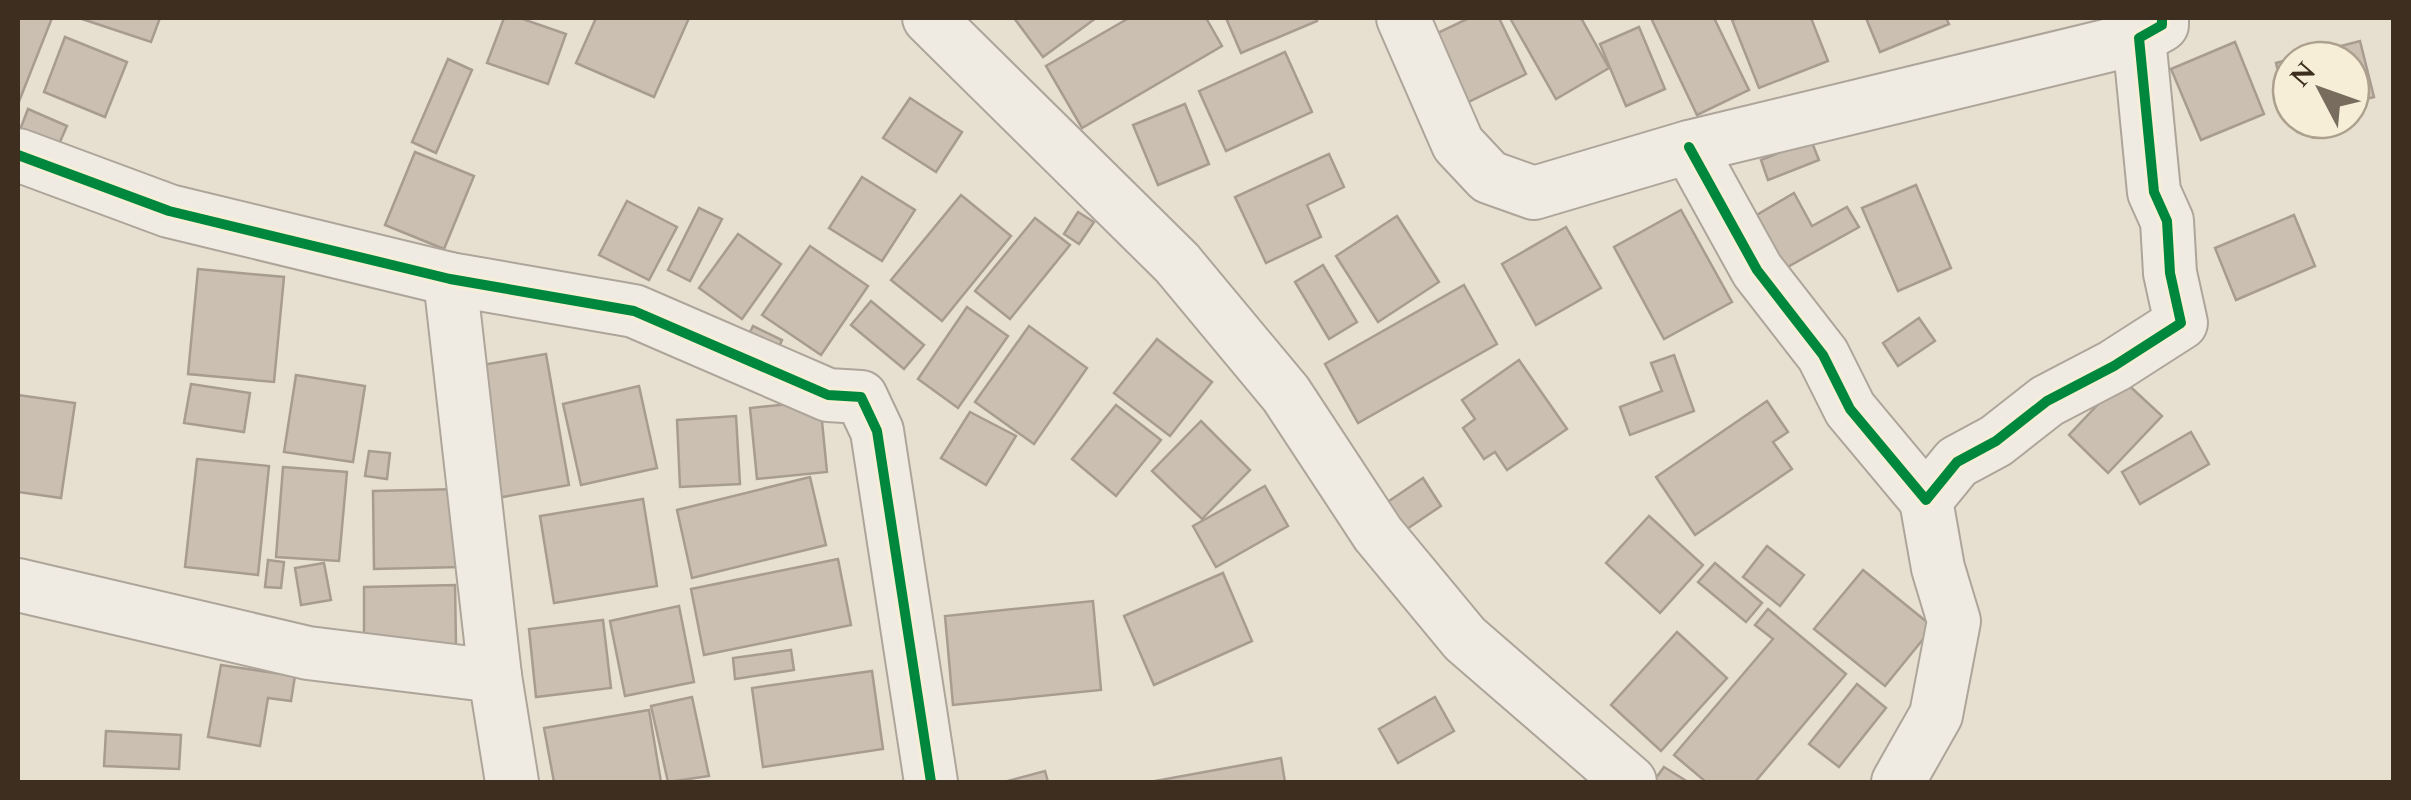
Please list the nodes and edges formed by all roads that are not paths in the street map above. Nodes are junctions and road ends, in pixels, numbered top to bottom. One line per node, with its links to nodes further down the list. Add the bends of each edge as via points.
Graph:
1 (929, 18): 12 (street, via 1177,263 1286,394 1378,534 1464,639)
2 (1402, 18): 4 (street, via 1458,144 1489,177 1534,193)
3 (2164, 25): 4 (street); 7 (street, via 2154,192 2167,221 2181,324 2046,401 1957,462)
4 (1689, 147): 7 (street, via 1757,270 1823,355 1850,409)
5 (18, 155): 6 (street, via 169,211)
6 (450, 279): 9 (street); 11 (street, via 634,311 828,396 861,397 877,431)
7 (1926, 500): 13 (street, via 1954,621 1936,715)
8 (18, 585): 9 (street, via 308,653)
9 (496, 676): 10 (street)
10 (512, 782)
11 (932, 782)
12 (1630, 782)
13 (1898, 782)

